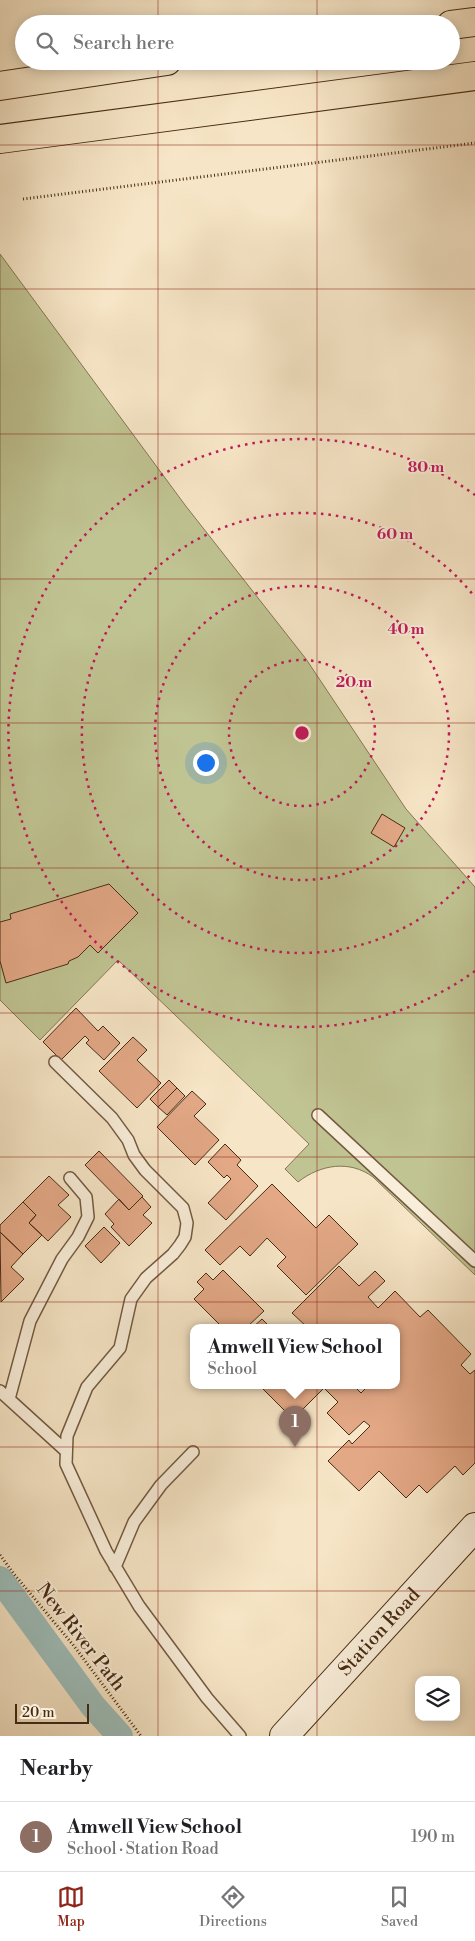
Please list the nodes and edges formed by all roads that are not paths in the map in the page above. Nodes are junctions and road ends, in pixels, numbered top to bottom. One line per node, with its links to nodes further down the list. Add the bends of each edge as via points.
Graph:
1 (475, 22): 2 (highway)
2 (460, 24)
3 (107, 70): 5 (highway)
4 (475, 76): 6 (highway)
5 (0, 86)
6 (0, 139)
7 (54, 1062): 12 (lane, via 112,1118 145,1170 182,1208 187,1223 180,1245 146,1278 131,1299 120,1348 87,1387 67,1436)
8 (318, 1115): 10 (lane)
9 (70, 1178): 11 (lane, via 86,1197 88,1217 62,1258 30,1321)
10 (475, 1262)
11 (4, 1395): 12 (lane)
12 (66, 1451): 15 (lane, via 66,1464)
13 (193, 1452): 15 (lane, via 161,1485 134,1522)
14 (475, 1527): 17 (main road, Station Road)
15 (115, 1567): 16 (lane, via 138,1606 207,1698)
16 (240, 1736)
17 (284, 1736)

